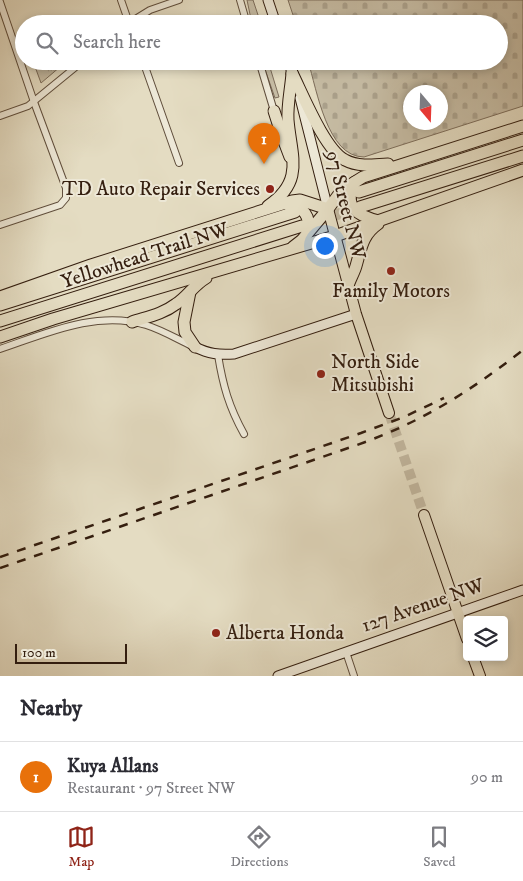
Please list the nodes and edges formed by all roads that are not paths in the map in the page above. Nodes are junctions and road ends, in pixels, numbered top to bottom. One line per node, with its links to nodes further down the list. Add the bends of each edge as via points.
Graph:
1 (121, 0): 6 (street)
2 (179, 0): 7 (street)
3 (240, 0): 8 (street)
4 (268, 0): 9 (main road)
5 (0, 2): 10 (street)
6 (126, 15)
7 (141, 15)
8 (244, 15)
9 (273, 15)
10 (15, 46)
11 (23, 70): 17 (street)
12 (71, 70): 17 (street)
13 (146, 70): 23 (street)
14 (262, 70): 18 (street)
15 (291, 70): 16 (main road, 97 Street NW)
16 (292, 73): 24 (highway, via 288,118); 25 (highway, via 327,142 338,156 361,165); 30 (main road, 97 Street NW)
17 (34, 102): 19 (street); 35 (street, via 66,188 66,198 60,205)
18 (274, 112): 24 (highway)
19 (0, 116)
20 (523, 126): 25 (highway)
21 (523, 140): 27 (highway)
22 (523, 156): 29 (highway)
23 (179, 163)
24 (294, 163): 32 (highway, via 287,189)
25 (402, 164): 27 (highway, via 363,177)
26 (523, 170): 33 (highway)
27 (357, 187): 30 (highway, via 342,190); 34 (highway, via 350,193 351,205 360,215)
28 (282, 205): 30 (highway, via 300,200); 32 (highway); 36 (highway, via 294,205 305,212 308,221)
29 (360, 207)
30 (328, 209): 36 (highway); 37 (main road, 97 Street NW)
31 (295, 212): 43 (highway, Yellowhead Trail NW)
32 (257, 213): 42 (highway)
33 (396, 216): 34 (highway); 40 (highway, via 377,225 362,240)
34 (380, 221): 37 (highway)
35 (0, 225)
36 (304, 229): 38 (highway, via 302,240); 45 (highway, Yellowhead Trail NW)
37 (335, 236): 38 (highway); 40 (main road, 97 Street NW)
38 (288, 250): 39 (highway)
39 (220, 271): 41 (highway); 47 (highway)
40 (348, 286): 44 (main road, 97 Street NW)
41 (191, 290): 46 (highway, via 174,306); 48 (highway, via 184,322 185,332)
42 (0, 297)
43 (0, 306)
44 (356, 314): 50 (main road, via 234,354); 51 (main road, 97 Street NW)
45 (0, 321)
46 (132, 322): 48 (street); 49 (street, via 97,321 66,327)
47 (0, 337)
48 (195, 347): 50 (main road)
49 (0, 349)
50 (218, 355): 52 (street, via 229,404)
51 (389, 413)
52 (244, 434)
53 (424, 515): 55 (main road)
54 (523, 590): 55 (main road, 127 Avenue NW)
55 (458, 612): 56 (main road); 57 (main road, 127 Avenue NW)
56 (463, 627)
57 (346, 652): 59 (main road, 127 Avenue NW); 60 (street)
58 (474, 661): 61 (main road)
59 (278, 676)
60 (354, 676)
61 (480, 676)

